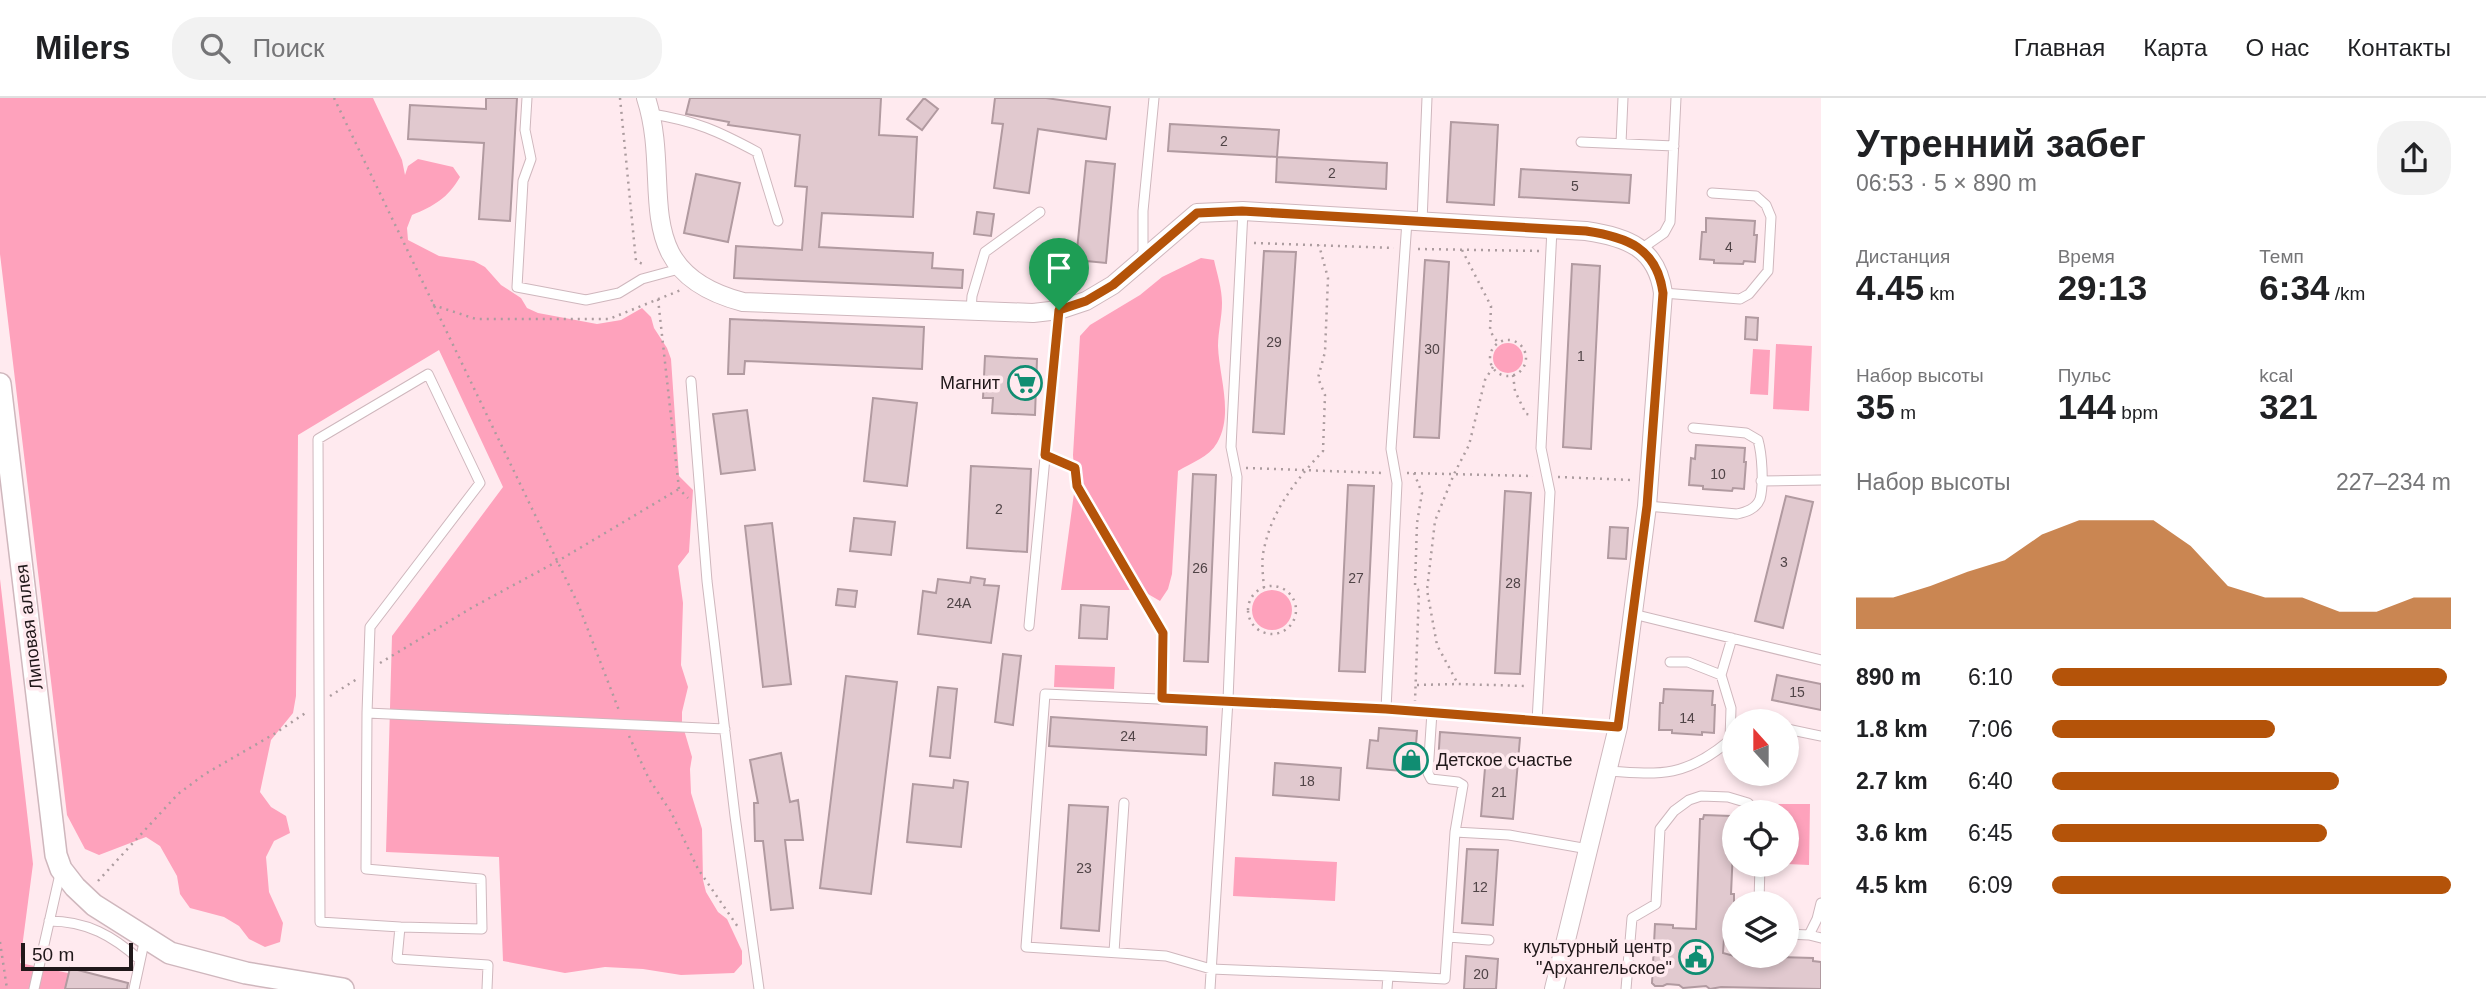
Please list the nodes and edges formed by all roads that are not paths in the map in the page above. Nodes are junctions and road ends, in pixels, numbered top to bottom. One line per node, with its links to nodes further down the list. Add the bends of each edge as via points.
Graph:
1 (527, 98): 18 (lane, via 525,130 531,159 523,181 517,287 586,300 619,293 642,279)
2 (1154, 98): 17 (lane)
3 (1427, 98): 14 (lane)
4 (1623, 98): 8 (lane)
5 (1676, 98): 9 (lane)
6 (649, 106): 13 (lane, via 718,131 757,152); 18 (street, via 658,199)
7 (1581, 142): 8 (lane)
8 (1622, 144): 9 (lane)
9 (1674, 146): 16 (lane, via 1670,222 1664,233)
10 (1712, 193): 19 (lane, via 1756,196 1766,205 1771,217 1768,271 1740,299)
11 (1242, 211): 14 (street); 17 (street, via 1197,213); 36 (lane, via 1231,447 1237,477)
12 (1040, 212): 21 (lane, via 985,252)
13 (778, 221)
14 (1414, 222): 15 (street); 37 (lane, via 1391,449 1396,483)
15 (1552, 229): 16 (street, via 1601,233); 41 (lane, via 1541,448 1550,492)
16 (1641, 249): 19 (street, via 1660,275)
17 (1143, 258): 20 (street, via 1113,285)
18 (672, 272): 21 (street, via 743,302)
19 (1663, 293): 27 (street)
20 (1059, 310): 21 (street); 29 (lane)
21 (971, 311)
22 (691, 381): 43 (lane, via 707,581)
23 (0, 384): 52 (street, Липовая аллея)
24 (1693, 428): 26 (lane, via 1746,433 1758,440)
25 (1821, 480): 26 (lane)
26 (1761, 481): 27 (lane, via 1760,500 1751,510 1737,514)
27 (1647, 506): 28 (street)
28 (1633, 614): 31 (lane); 42 (street)
29 (1028, 626)
30 (1163, 633): 35 (lane)
31 (1732, 638): 32 (lane); 34 (lane)
32 (1821, 660)
33 (1670, 662): 34 (lane, via 1688,662)
34 (1721, 675): 38 (lane)
35 (1162, 698): 36 (lane); 62 (lane, via 1045,694 1026,947)
36 (1228, 700): 37 (lane); 64 (lane)
37 (1386, 709): 39 (lane)
38 (1731, 709)
39 (1432, 712): 41 (lane); 50 (lane, via 1428,773 1431,779 1463,785)
40 (367, 713): 43 (lane); 55 (lane, via 366,869 481,879 482,929); 55 (lane, via 370,627 480,483 428,374 318,439 320,922)
41 (1537, 721): 42 (lane)
42 (1618, 727): 47 (street)
43 (725, 729): 70 (lane)
44 (1799, 731): 45 (lane)
45 (1821, 736)
46 (1722, 747): 47 (lane, via 1692,767 1675,772)
47 (1607, 771): 51 (street)
48 (1738, 800): 74 (lane, via 1701,796 1689,800 1660,829 1656,904 1632,918)
49 (1124, 803): 62 (lane)
50 (1455, 832): 51 (lane, via 1509,835); 58 (lane)
51 (1588, 849): 73 (street)
52 (61, 869): 54 (lane); 59 (street, via 94,905)
53 (1821, 903): 57 (lane)
54 (49, 921): 63 (lane, via 97,929); 66 (lane)
55 (400, 927): 69 (lane, via 397,959 488,965)
56 (1799, 935): 57 (lane)
57 (1809, 935): 60 (lane)
58 (1448, 937): 61 (lane); 65 (lane, via 1446,979)
59 (145, 938): 63 (lane); 68 (street, via 170,953 207,964)
60 (1821, 939)
61 (1489, 940)
62 (1114, 952): 64 (lane, via 1166,956)
63 (140, 960): 67 (lane)
64 (1210, 969): 65 (lane); 71 (lane)
65 (1388, 976): 72 (lane)
66 (34, 989)
67 (134, 989)
68 (343, 989)
69 (487, 989)
70 (759, 989)
71 (1210, 989)
72 (1387, 989)
73 (1554, 989)
74 (1626, 989)

